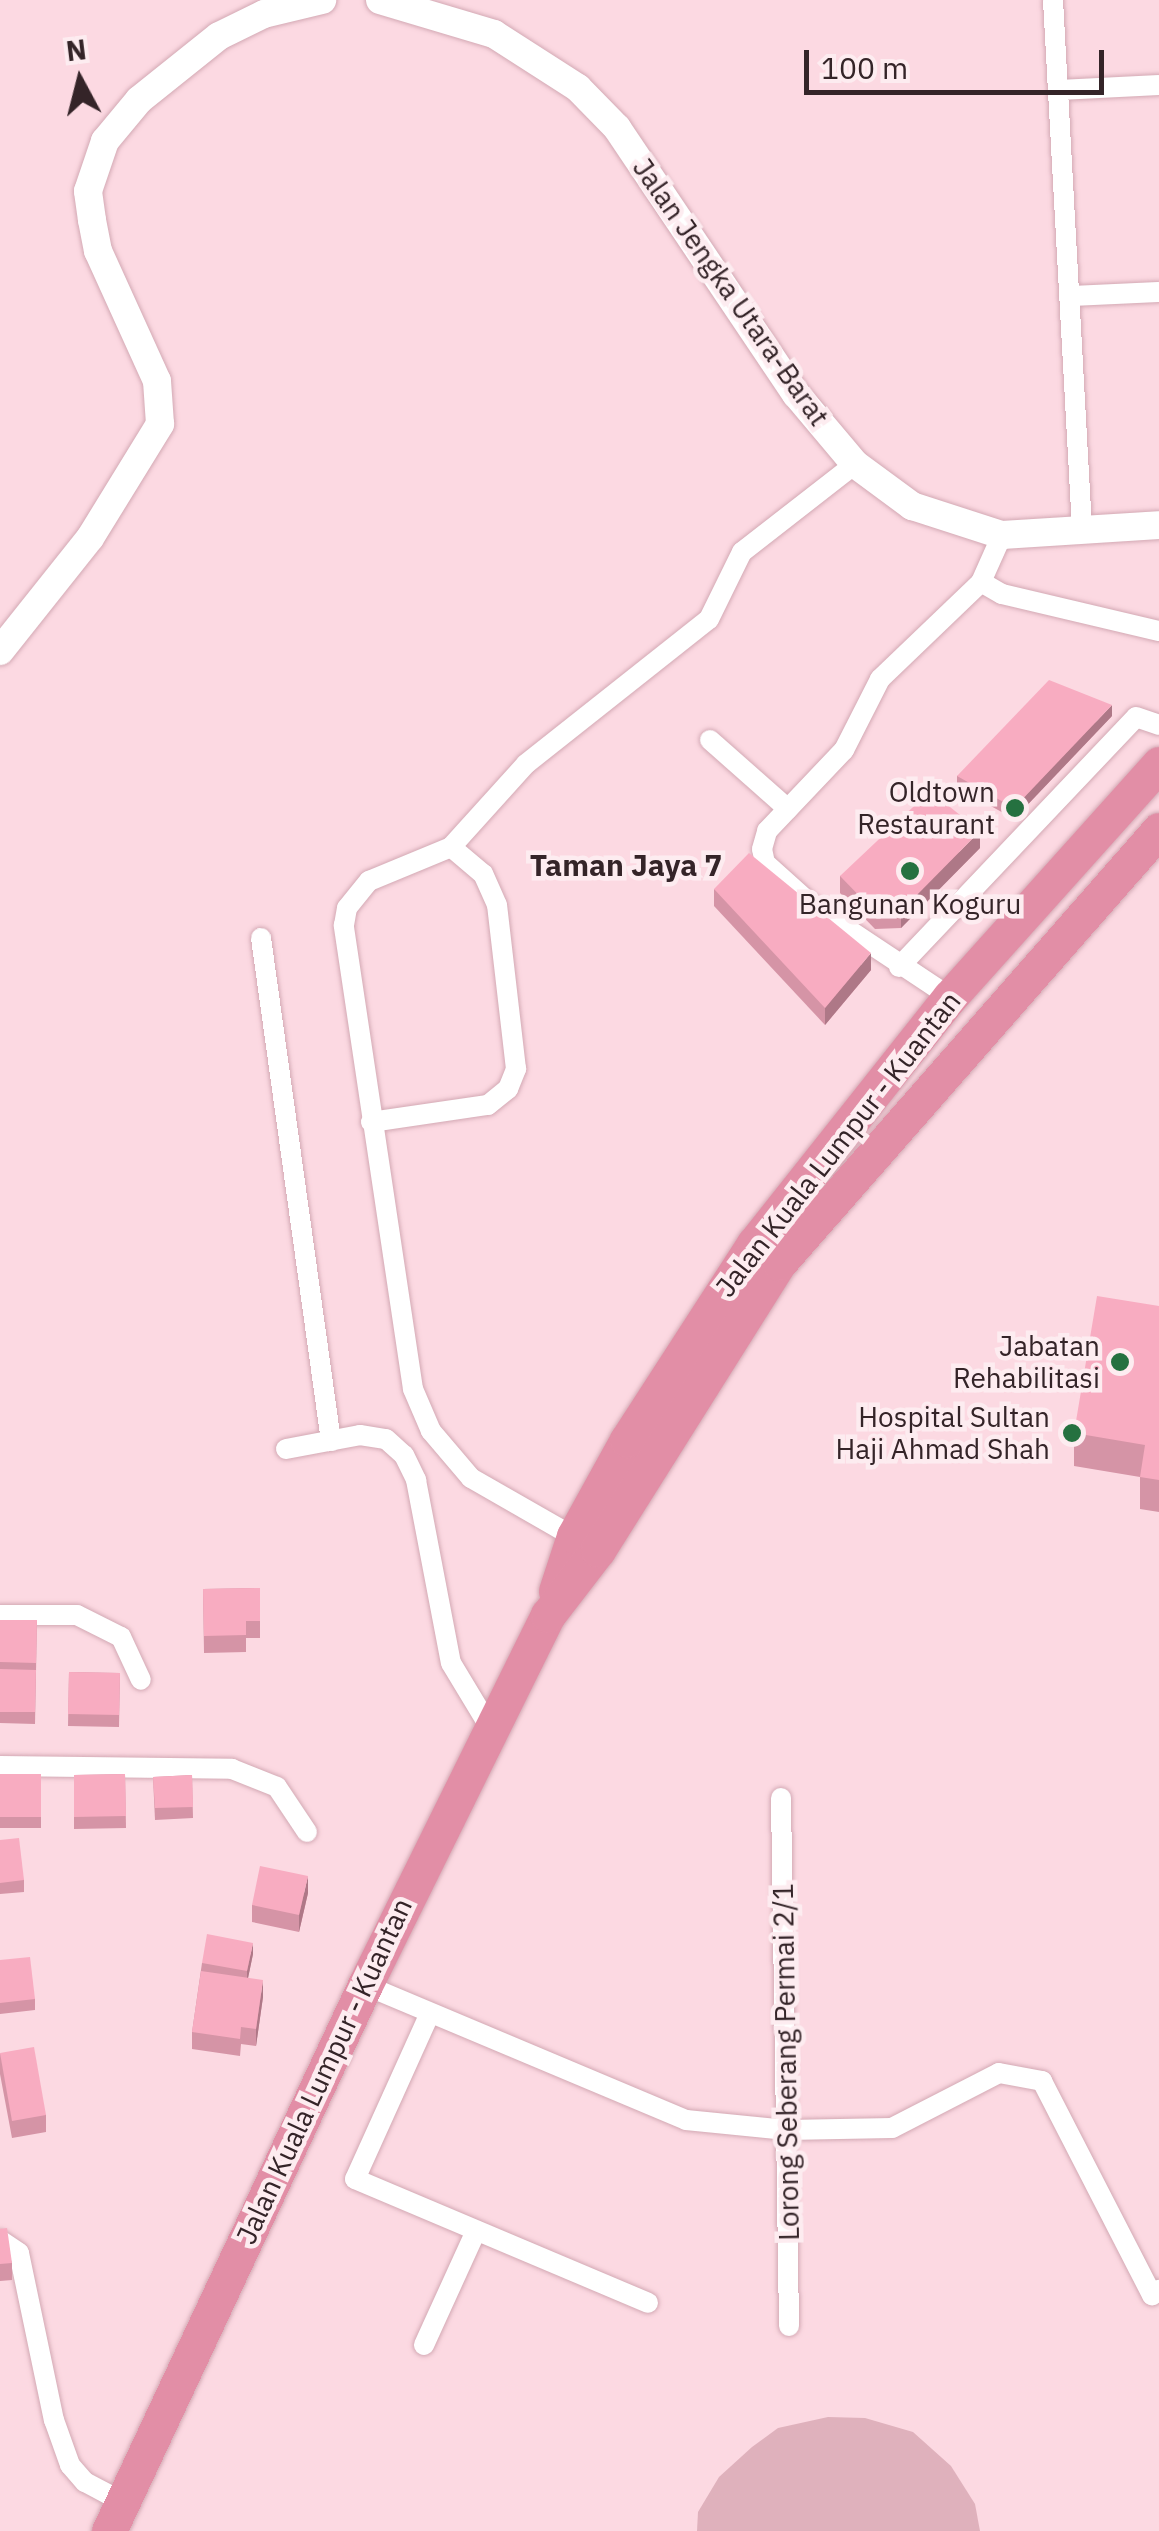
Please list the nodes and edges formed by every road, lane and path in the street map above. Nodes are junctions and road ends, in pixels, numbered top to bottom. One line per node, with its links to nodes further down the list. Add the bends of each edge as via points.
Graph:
1 (322, 0): 14 (street, via 264,14 219,36 139,100 105,141 88,191 94,236 157,381 160,424 90,538)
2 (380, 0): 8 (street, Jalan Jengka Utara-Barat, via 494,34 578,88 617,128 796,394)
3 (1054, 0): 5 (street)
4 (1159, 86): 5 (street)
5 (1059, 90): 7 (street)
6 (1159, 292): 7 (street)
7 (1071, 296): 10 (street)
8 (854, 464): 11 (street, Jalan Jengka Utara-Barat, via 912,506); 20 (street, via 742,552 708,619 526,764)
9 (1159, 525): 10 (street, Jalan Jengka Utara-Barat)
10 (1082, 528): 11 (street, Jalan Jengka Utara-Barat)
11 (1002, 535): 12 (street)
12 (981, 582): 13 (street, via 1002,594); 18 (street, via 880,679 844,750)
13 (1159, 630)
14 (0, 651)
15 (1159, 725): 24 (street, via 1136,718)
16 (710, 740): 18 (street)
17 (1159, 764): 25 (highway, Jalan Kuala Lumpur - Kuantan)
18 (788, 809): 24 (street, via 766,831 765,863)
19 (1159, 830): 22 (highway, Jalan Kuala Lumpur - Kuantan)
20 (451, 847): 26 (street, via 370,881 347,908 344,926); 26 (street, via 483,874 497,905 516,1069 508,1089 488,1104)
21 (1159, 848): 22 (highway)
22 (1092, 903): 29 (highway, Jalan Kuala Lumpur - Kuantan, via 778,1263)
23 (261, 938): 27 (street)
24 (899, 966): 25 (street)
25 (950, 998): 29 (highway, Jalan Kuala Lumpur - Kuantan, via 754,1244 627,1440)
26 (372, 1122): 29 (street, via 412,1389 431,1431 471,1478)
27 (331, 1440): 28 (street); 32 (street, via 386,1439 404,1455 416,1480 451,1663)
28 (286, 1449)
29 (586, 1543): 32 (highway, Jalan Kuala Lumpur - Kuantan)
30 (0, 1615): 31 (street, via 77,1615 121,1637)
31 (142, 1680)
32 (489, 1726): 36 (highway, Jalan Kuala Lumpur - Kuantan)
33 (0, 1766): 35 (street, via 244,1772 277,1787)
34 (781, 1798): 38 (street, Lorong Seberang Permai 2/1)
35 (307, 1832)
36 (364, 1985): 37 (street); 45 (highway, Jalan Kuala Lumpur - Kuantan)
37 (430, 2013): 38 (street, via 686,2120); 39 (street, via 355,2179)
38 (787, 2130): 41 (street, via 892,2128 999,2073 1042,2081); 43 (street, Lorong Seberang Permai 2/1)
39 (476, 2231): 42 (street); 44 (street)
40 (0, 2240): 45 (street, via 20,2252 54,2420 70,2465)
41 (1155, 2292)
42 (648, 2303)
43 (790, 2326)
44 (424, 2345)
45 (116, 2516)

